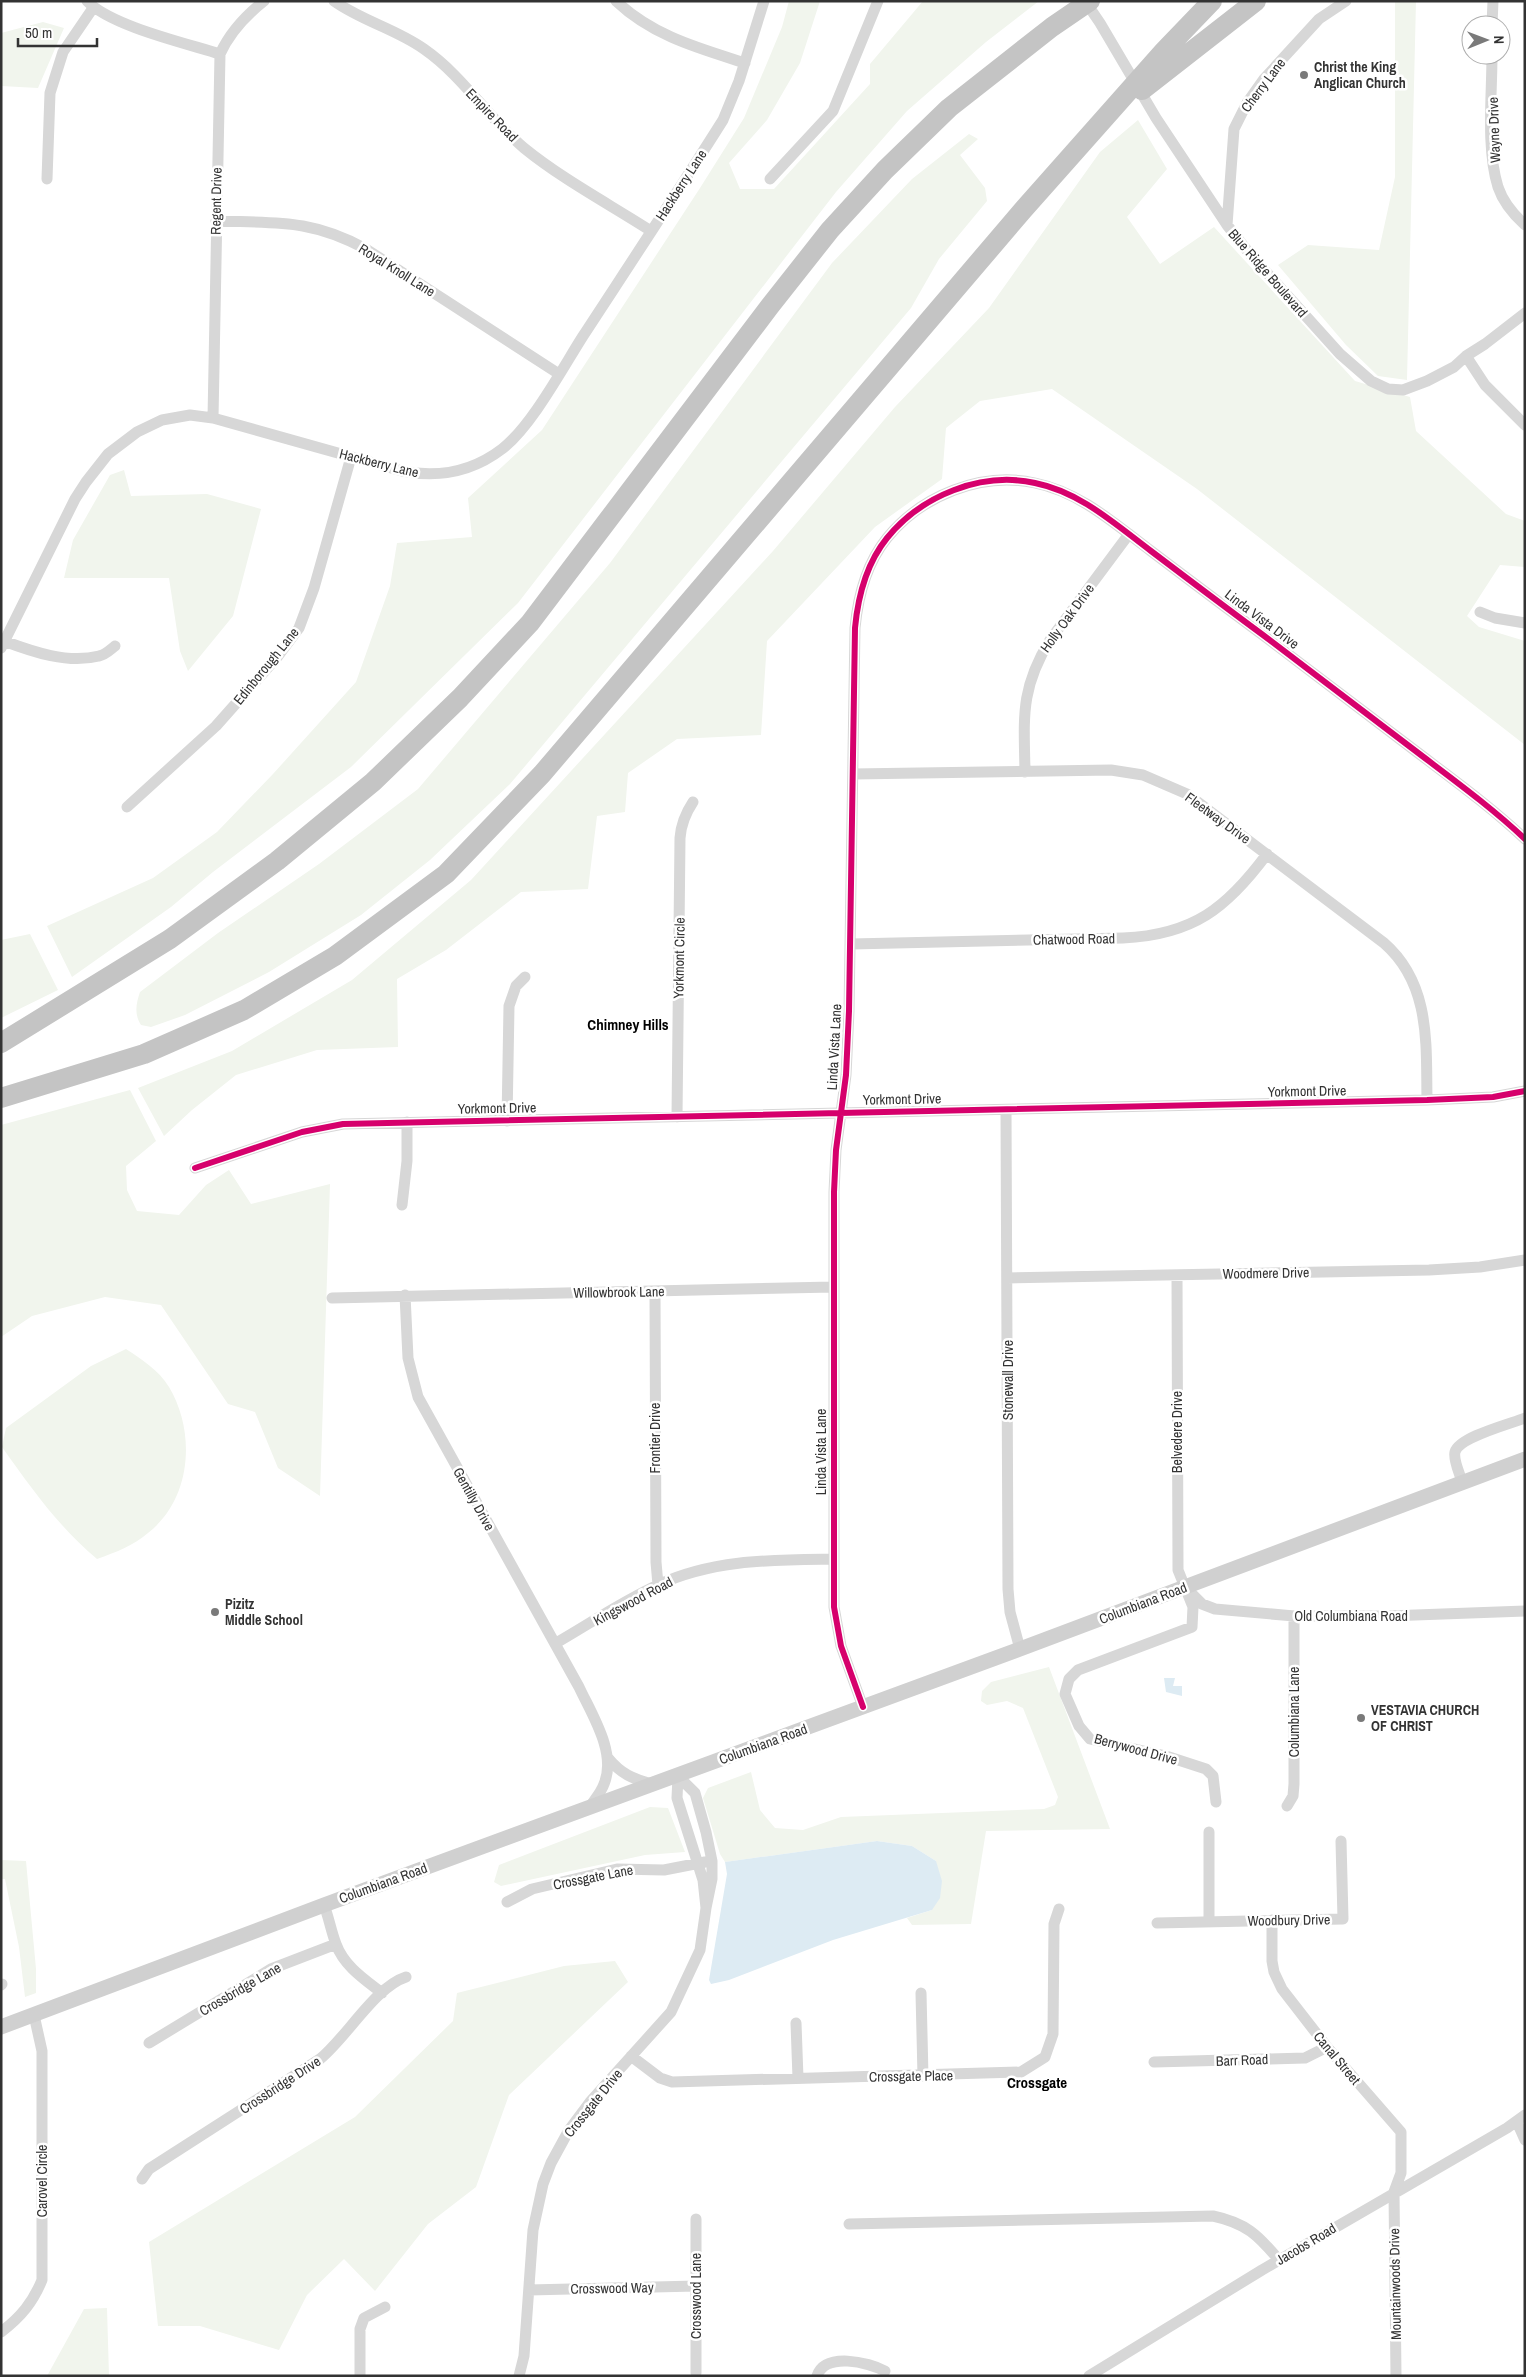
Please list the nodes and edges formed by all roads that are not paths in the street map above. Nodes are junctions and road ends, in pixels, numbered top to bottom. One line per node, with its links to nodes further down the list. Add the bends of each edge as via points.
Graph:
1 (264, 1): 14 (street, Regent Drive, via 228,37)
2 (334, 1): 23 (street, Empire Road, via 424,49 441,62 524,147)
3 (616, 1): 16 (street, via 637,19 664,35)
4 (764, 1): 16 (street, Hackberry Lane)
5 (878, 1): 18 (street, via 833,111)
6 (1084, 1): 21 (street, Blue Ridge Boulevard)
7 (1090, 1): 44 (highway, via 949,108 885,170 830,230 530,622 460,698 373,782 277,861 170,939)
8 (1212, 1): 15 (highway)
9 (1256, 1): 15 (highway)
10 (1346, 1): 21 (street, Cherry Lane, via 1319,18 1264,79 1247,103 1234,129)
11 (1493, 1): 13 (street)
12 (90, 4): 14 (street, via 134,26); 19 (street, via 63,52 50,93)
13 (1492, 15)
14 (220, 54): 20 (street, Regent Drive)
15 (1168, 58): 46 (highway, via 1104,118 542,774 446,874 335,956 244,1010 144,1054)
16 (745, 63): 23 (street, Hackberry Lane, via 723,120)
17 (1492, 65): 22 (street, Wayne Drive, via 1492,157 1499,188 1513,214)
18 (770, 179)
19 (47, 180)
20 (216, 222): 26 (street, Royal Knoll Lane, via 299,224 343,236); 27 (street, Regent Drive)
21 (1226, 225): 25 (street, Blue Ridge Boulevard, via 1340,354 1372,381 1388,389 1403,390 1427,382)
22 (1525, 225)
23 (651, 231): 26 (street, Hackberry Lane)
24 (1525, 313): 25 (street, Blue Ridge Boulevard)
25 (1466, 356): 28 (street, via 1485,385)
26 (559, 374): 29 (street, Hackberry Lane, via 512,441 487,459 467,468 441,474 414,473)
27 (213, 418): 29 (street, Hackberry Lane); 34 (street, Hackberry Lane, via 190,415 162,420 137,432 108,454 75,499)
28 (1525, 425)
29 (351, 457): 39 (street, Edinborough Lane, via 314,588 299,628 212,731)
30 (958, 488): 31 (street, Linda Vista Drive, via 997,480 1034,482 1080,500); 37 (street, Linda Vista Lane, via 929,502 899,525 886,539 860,592 855,628)
31 (1129, 534): 36 (street, Holly Oak Drive, via 1039,657 1026,699); 40 (street, Linda Vista Drive, via 1474,795)
32 (1480, 612): 33 (street)
33 (1525, 623)
34 (3, 645): 35 (street, Hackberry Lane, via 83,658 101,656)
35 (115, 646)
36 (1025, 772): 37 (street, Fleetway Drive); 41 (street, Fleetway Drive, via 1112,770 1158,780 1187,794)
37 (853, 774): 42 (street, Linda Vista Lane)
38 (694, 802): 50 (street, Yorkmont Circle, via 681,825 680,838)
39 (127, 807)
40 (1525, 840)
41 (1267, 854): 42 (street, Chatwood Road, via 1248,880 1217,909 1185,926 1155,935); 47 (street, Fleetway Drive, via 1384,943 1407,969 1423,1010)
42 (851, 944): 49 (street, Linda Vista Lane)
43 (525, 977): 51 (street, via 516,986 508,1006)
44 (1, 1043)
45 (1525, 1091): 47 (street, Yorkmont Drive, via 1493,1097)
46 (1, 1098)
47 (1427, 1100): 48 (street, Yorkmont Drive)
48 (1006, 1110): 49 (street, Yorkmont Drive); 57 (street, Stonewall Drive)
49 (842, 1112): 50 (street, Yorkmont Drive); 58 (street, Linda Vista Lane, via 834,1179)
50 (677, 1117): 51 (street, Yorkmont Drive)
51 (507, 1121): 52 (street, Yorkmont Drive)
52 (407, 1122): 53 (street, Yorkmont Drive, via 317,1128); 54 (street)
53 (196, 1168)
54 (402, 1205)
55 (1525, 1260): 56 (street, Woodmere Drive, via 1462,1269)
56 (1177, 1275): 57 (street, Woodmere Drive); 67 (street, Belvedere Drive, via 1176,1534 1178,1570)
57 (1007, 1278): 71 (street, Stonewall Drive, via 1008,1589 1010,1612)
58 (833, 1287): 59 (street, Willowbrook Lane); 65 (street, Linda Vista Lane)
59 (655, 1291): 60 (street, Willowbrook Lane); 66 (street, Frontier Drive)
60 (405, 1295): 61 (street); 70 (street, Gentilly Drive, via 408,1358 418,1397)
61 (332, 1298)
62 (1525, 1418): 64 (street, via 1458,1446 1455,1455)
63 (1525, 1459): 64 (main road, Columbiana Road)
64 (1462, 1482): 67 (main road, Columbiana Road)
65 (834, 1559): 66 (street, Kingswood Road, via 735,1563 711,1567); 72 (street, Linda Vista Lane, via 837,1632)
66 (658, 1585): 70 (street, Kingswood Road)
67 (1186, 1588): 69 (street, Old Columbiana Road, via 1202,1604 1215,1609); 71 (main road, Columbiana Road); 76 (street, Berrywood Drive, via 1193,1607 1192,1627 1078,1670 1069,1679 1065,1694 1079,1726 1090,1739 1166,1756 1206,1769 1213,1776)
68 (1525, 1611): 69 (street, Old Columbiana Road)
69 (1294, 1616): 77 (street, Columbiana Lane, via 1294,1784 1293,1796)
70 (556, 1643): 73 (street, Gentilly Drive, via 592,1715)
71 (1020, 1649): 72 (main road, Columbiana Road)
72 (863, 1707): 74 (main road, Columbiana Road)
73 (608, 1758): 75 (street, Gentilly Drive, via 632,1779); 78 (street, Gentilly Drive, via 604,1786)
74 (678, 1776): 75 (main road, Columbiana Road); 81 (street, Crossgate Drive, via 695,1793); 82 (street, Crossgate Drive, via 677,1798)
75 (654, 1784): 78 (main road, Columbiana Road)
76 (1216, 1802)
77 (1287, 1806)
78 (589, 1808): 84 (main road, Columbiana Road)
79 (1209, 1832): 88 (street)
80 (1341, 1841): 87 (street, Woodbury Drive, via 1343,1919)
81 (712, 1860): 82 (street, Crossgate Lane); 85 (street, Crossgate Drive)
82 (698, 1863): 83 (street, Crossgate Lane, via 664,1870 617,1869 532,1889); 85 (street, Crossgate Drive)
83 (507, 1902)
84 (324, 1905): 90 (street); 94 (main road, Columbiana Road)
85 (706, 1908): 99 (street, Crossgate Drive, via 700,1950 671,2012)
86 (1059, 1908): 101 (street, Crossgate Place, via 1054,1924 1053,2034 1045,2057 1021,2072)
87 (1272, 1920): 88 (street, Woodbury Drive); 98 (street, Canal Street, via 1272,1961 1278,1981)
88 (1209, 1922): 89 (street, Woodbury Drive)
89 (1157, 1923)
90 (336, 1944): 92 (street, via 354,1971); 97 (street, Crossbridge Lane, via 271,1969)
91 (406, 1977): 92 (street, Crossbridge Drive)
92 (382, 1993): 105 (street, Crossbridge Drive, via 333,2049 149,2169)
93 (921, 1993): 101 (street)
94 (34, 2015): 96 (main road, Columbiana Road); 113 (street, Carovel Circle, via 42,2052 42,2280 34,2300 15,2322)
95 (796, 2023): 102 (street)
96 (1, 2027)
97 (149, 2043)
98 (1327, 2046): 100 (street, Barr Road, via 1306,2058); 106 (street, Canal Street, via 1401,2132 1401,2173)
99 (631, 2056): 102 (street, Crossgate Place, via 660,2078 672,2082); 111 (street, Crossgate Drive, via 580,2116 551,2163 537,2206)
100 (1154, 2062)
101 (923, 2076): 102 (street, Crossgate Place)
102 (798, 2078)
103 (1521, 2118): 104 (street); 106 (street, Jacobs Road)
104 (1525, 2140)
105 (142, 2179)
106 (1394, 2192): 109 (street, Jacobs Road); 120 (street, Mountainwoods Drive)
107 (696, 2218): 110 (street, Crosswood Lane)
108 (848, 2224): 109 (street, via 1213,2216 1245,2227)
109 (1279, 2260): 119 (street, Jacobs Road)
110 (696, 2286): 111 (street, Crosswood Way); 115 (street, Crosswood Lane)
111 (529, 2290): 117 (street, Crossgate Drive, via 524,2356)
112 (385, 2307): 116 (street, via 364,2318 360,2329)
113 (1, 2332)
114 (885, 2371): 118 (street, via 862,2362 837,2362 820,2368)
115 (696, 2373)
116 (360, 2376)
117 (519, 2376)
118 (817, 2376)
119 (1090, 2376)
120 (1396, 2376)

